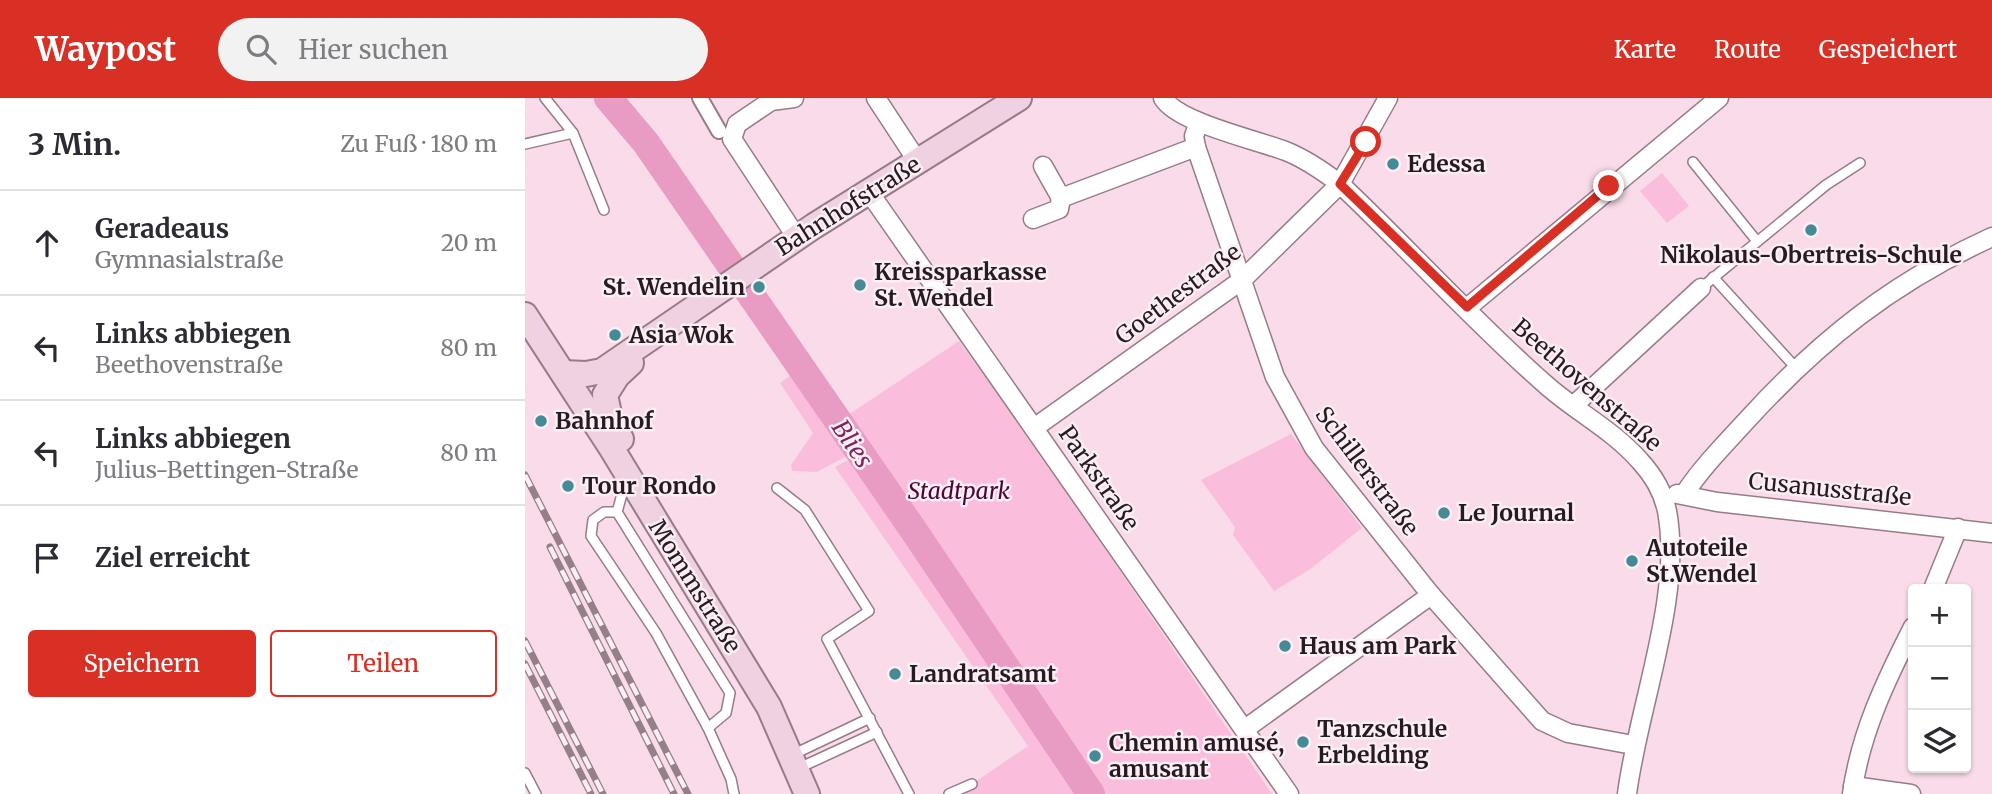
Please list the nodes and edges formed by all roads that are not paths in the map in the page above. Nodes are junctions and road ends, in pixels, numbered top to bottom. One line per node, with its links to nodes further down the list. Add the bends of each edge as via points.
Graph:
1 (545, 98): 11 (lane)
2 (700, 98): 10 (street)
3 (794, 98): 10 (street, via 771,101)
4 (876, 98): 14 (street)
5 (1019, 98): 14 (main road, Bahnhofstraße)
6 (1163, 98): 9 (street, Beethovenstraße, via 1172,110)
7 (1388, 98): 18 (street, Goethestraße)
8 (1719, 98): 28 (street)
9 (1199, 122): 13 (street, Schillerstraße); 18 (street, Beethovenstraße, via 1290,153)
10 (729, 131): 24 (street)
11 (573, 133): 12 (lane); 21 (lane)
12 (525, 144)
13 (1196, 147): 20 (street); 26 (street, Schillerstraße)
14 (918, 162): 19 (main road, Bahnhofstraße)
15 (1693, 162): 25 (lane)
16 (1860, 163): 25 (lane)
17 (1043, 166): 20 (street)
18 (1340, 184): 26 (street, Goethestraße); 28 (street, Beethovenstraße)
19 (869, 192): 24 (main road, Bahnhofstraße); 34 (street, Parkstraße)
20 (1061, 198): 22 (street, via 1059,209)
21 (604, 210)
22 (1033, 219)
23 (1992, 237): 31 (street, via 1936,263 1894,290)
24 (797, 238): 30 (main road, Bahnhofstraße)
25 (1756, 240): 27 (lane)
26 (1242, 280): 34 (street, Goethestraße); 44 (street, Schillerstraße, via 1275,377 1314,448)
27 (1707, 282): 31 (lane); 33 (street)
28 (1467, 307): 33 (street, Beethovenstraße)
29 (525, 315): 32 (main road, Mommstraße)
30 (680, 317): 32 (main road, Bahnhofstraße, via 602,371); 42 (main road, Bahnhofstraße, via 617,376 605,395 611,422 646,483)
31 (1796, 368): 37 (street)
32 (563, 373): 35 (main road, Mommstraße)
33 (1573, 406): 38 (street, Beethovenstraße, via 1640,460)
34 (1034, 428): 48 (street, Parkstraße)
35 (627, 475): 39 (lane); 42 (main road, Mommstraße)
36 (777, 488): 46 (lane, via 805,510 869,611 827,639)
37 (1685, 493): 38 (street, Cusanusstraße); 40 (street, Cusanusstraße, via 1717,502)
38 (1663, 494): 50 (street, Beethovenstraße, via 1669,532 1668,598)
39 (617, 512): 47 (lane, via 730,693 726,713); 47 (lane, via 604,512 593,520 591,536 656,633)
40 (1958, 528): 41 (street, Cusanusstraße); 43 (street)
41 (1992, 533)
42 (670, 545): 51 (main road, Mommstraße, via 769,707)
43 (1935, 584)
44 (1431, 595): 48 (street); 50 (street, Schillerstraße, via 1542,722 1568,733)
45 (1908, 637): 54 (street, via 1868,728)
46 (870, 719): 49 (lane); 51 (lane)
47 (708, 728): 56 (lane)
48 (1245, 729): 60 (street, Parkstraße)
49 (877, 732): 51 (lane); 58 (lane)
50 (1633, 745): 61 (street, Beethovenstraße)
51 (794, 762): 57 (main road, Mommstraße)
52 (525, 773): 55 (lane)
53 (972, 784): 59 (lane)
54 (1852, 790): 62 (street)
55 (536, 794)
56 (734, 794)
57 (807, 794)
58 (909, 794)
59 (949, 794)
60 (1289, 794)
61 (1627, 794)
62 (1911, 794)

